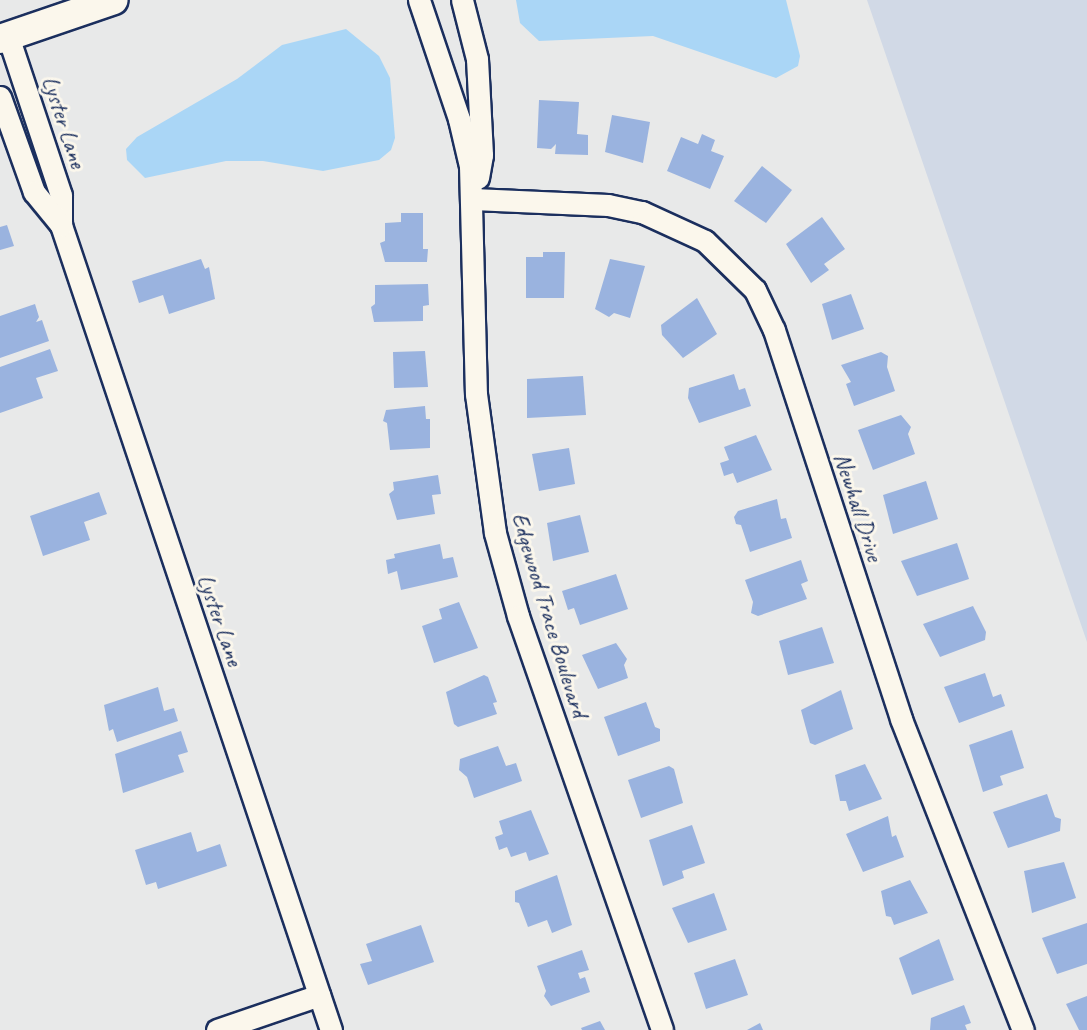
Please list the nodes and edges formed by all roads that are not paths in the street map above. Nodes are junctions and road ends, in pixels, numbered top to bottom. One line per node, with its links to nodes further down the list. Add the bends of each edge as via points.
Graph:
1 (114, 0): 4 (main road)
2 (419, 0): 6 (street, Edgewood Trace Boulevard, via 459,119)
3 (462, 0): 6 (street, Edgewood Trace Boulevard, via 477,59 482,111 482,155)
4 (4, 38): 7 (street, Lyster Lane, via 57,181)
5 (0, 97): 7 (street, Lyster Lane, via 34,192)
6 (473, 199): 11 (street, Edgewood Trace Boulevard, via 476,394 495,533 518,616); 12 (street, Newhall Drive, via 608,205 642,212 705,241 755,290 774,330 901,719)
7 (61, 225): 8 (street, Lyster Lane)
8 (319, 995): 9 (street); 10 (street, Lyster Lane)
9 (217, 1030)
10 (331, 1030)
11 (662, 1030)
12 (1023, 1030)

